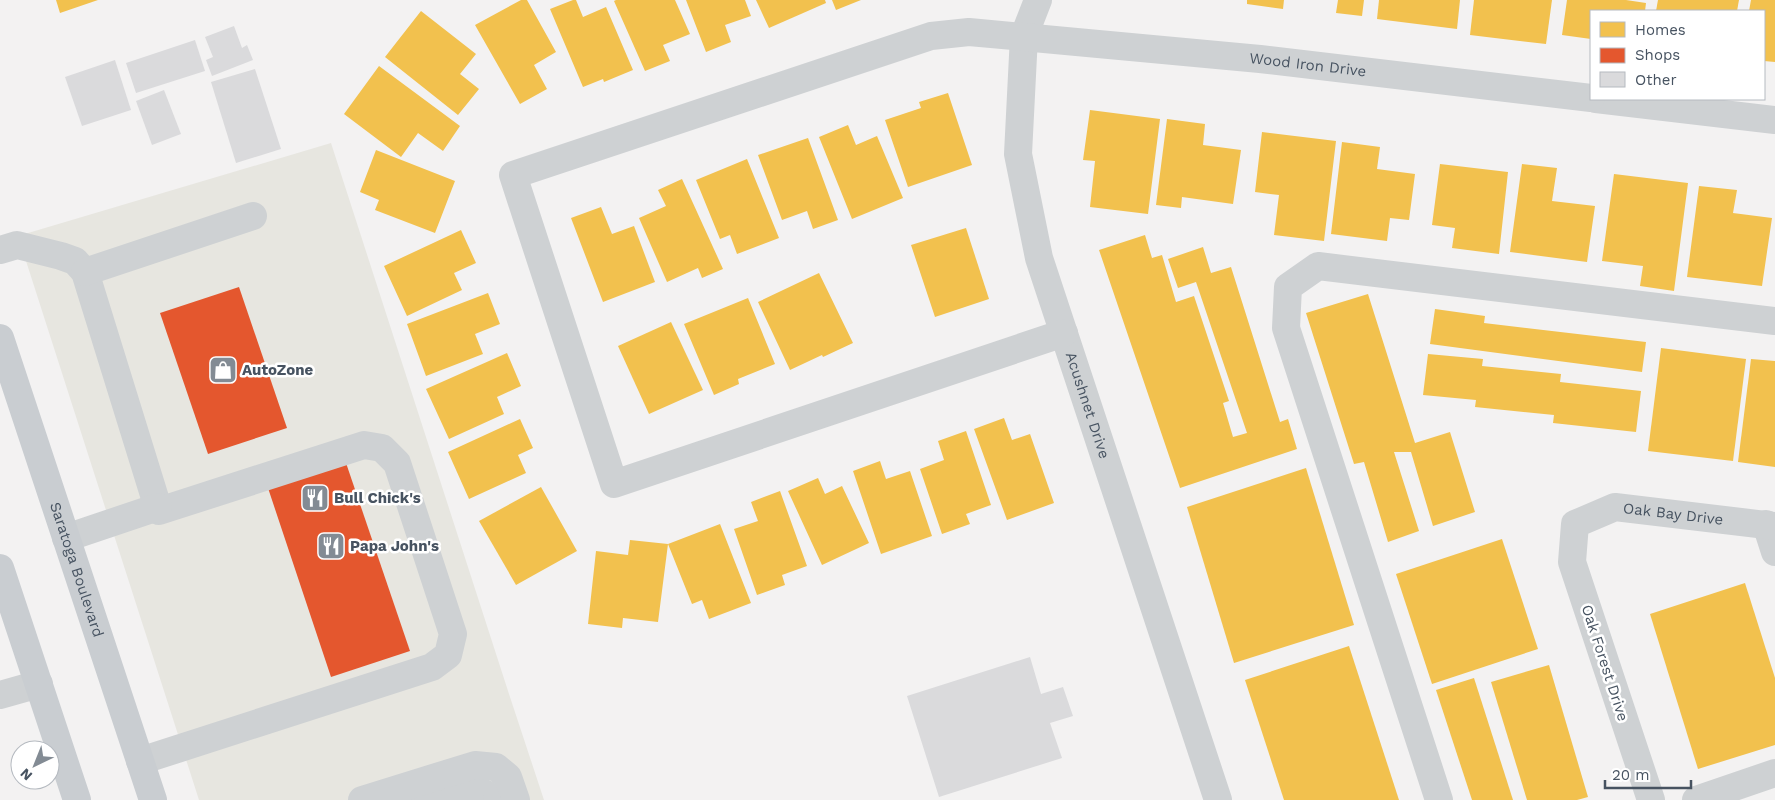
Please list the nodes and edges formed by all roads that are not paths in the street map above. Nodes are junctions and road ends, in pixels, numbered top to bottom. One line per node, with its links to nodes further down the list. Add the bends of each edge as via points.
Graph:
1 (1038, 0): 2 (street, Acushnet Drive)
2 (1024, 36): 3 (street, Wood Iron Drive, via 1260,59); 10 (street, Acushnet Drive, via 1018,154 1040,258); 10 (street, Wood Iron Drive, via 969,32 932,36 513,175 614,484)
3 (1590, 98)
4 (1605, 100): 5 (street)
5 (1775, 120)
6 (253, 216): 8 (street)
7 (0, 250): 8 (street, via 16,245 60,256 75,261)
8 (85, 272): 12 (street)
9 (1775, 321): 31 (street, via 1318,266 1288,287 1286,328)
10 (1064, 334): 30 (street, Acushnet Drive)
11 (0, 338): 15 (main road, Saratoga Boulevard)
12 (158, 507): 15 (street); 20 (street, via 159,512 364,446 382,448 397,463 453,634 448,655 432,667)
13 (1575, 524): 14 (street, Oak Bay Drive, via 1615,507); 32 (street, Oak Forest Drive, via 1572,562)
14 (1770, 525): 16 (street)
15 (66, 538): 20 (main road, Saratoga Boulevard)
16 (1775, 552)
17 (0, 568): 18 (main road)
18 (39, 684): 19 (street); 23 (main road)
19 (0, 695)
20 (140, 761): 24 (main road, Saratoga Boulevard)
21 (1775, 773): 33 (street)
22 (444, 787): 26 (street); 27 (street); 28 (street, via 472,788)
23 (77, 800)
24 (153, 800)
25 (362, 800): 29 (street, via 475,765 496,767 508,776)
26 (404, 800)
27 (470, 800)
28 (493, 800)
29 (516, 800)
30 (1218, 800)
31 (1439, 800)
32 (1651, 800)
33 (1696, 800)

